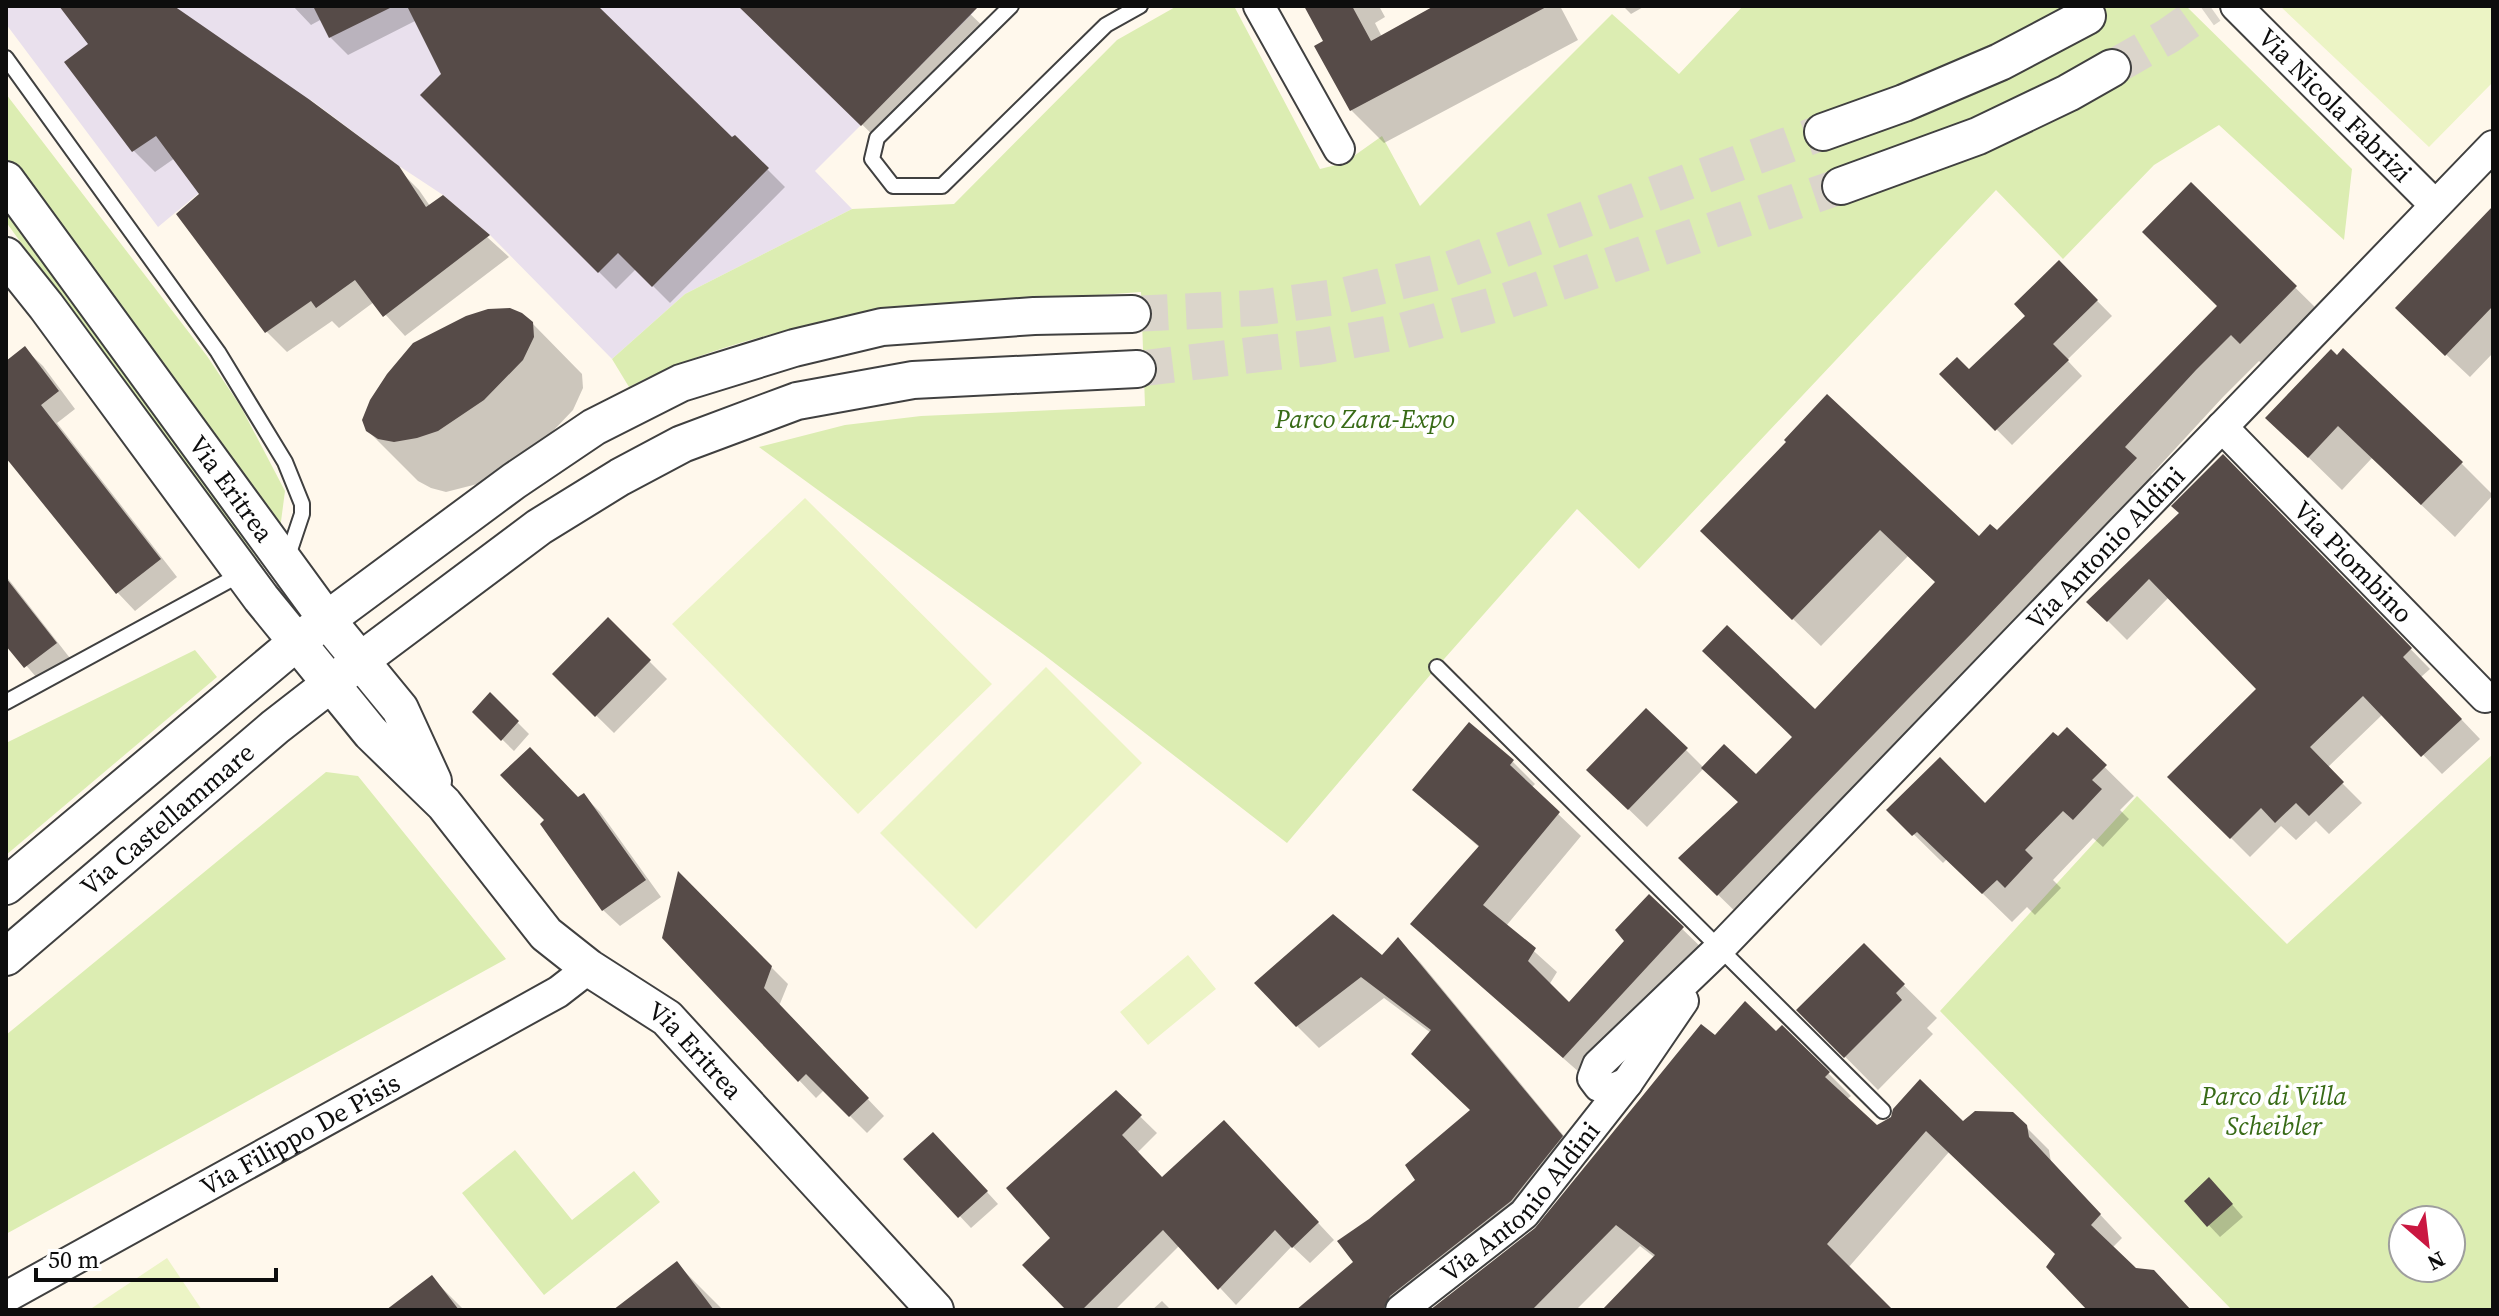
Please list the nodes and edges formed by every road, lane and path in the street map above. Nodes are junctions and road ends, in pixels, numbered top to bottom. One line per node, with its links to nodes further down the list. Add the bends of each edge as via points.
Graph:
1 (1011, 6): 2 (lane, via 877,138 872,159 893,186 942,186 1106,25)
2 (1140, 6)
3 (1259, 6): 10 (street)
4 (2236, 6): 13 (street, Via Nicola Fabrizi)
5 (2087, 16): 8 (street, via 2000,62)
6 (6, 58): 20 (lane, via 218,352 285,462 302,504)
7 (2112, 68): 12 (street, via 1978,136)
8 (1823, 132)
9 (2493, 146): 13 (street, Via Antonio Aldini)
10 (1339, 149)
11 (6, 180): 20 (street, Via Eritrea)
12 (1841, 186)
13 (2435, 205): 19 (street, Via Antonio Aldini)
14 (6, 256): 16 (street, Via Eritrea)
15 (6, 273): 16 (street, Via Eritrea)
16 (46, 306): 21 (street, Via Eritrea)
17 (1132, 314): 22 (street, Via Castellammare, via 882,327 681,383 594,427)
18 (1137, 369): 24 (street, Via Castellammare, via 913,380 797,401 682,444 539,527)
19 (2222, 427): 27 (street, Via Piombino); 31 (street, Via Antonio Aldini)
20 (286, 563): 22 (street, Via Eritrea)
21 (241, 574): 23 (street, Via Eritrea); 28 (lane)
22 (327, 620): 23 (street, Via Castellammare); 24 (street, Via Eritrea)
23 (298, 641): 26 (street, Via Eritrea); 30 (street, Via Castellammare)
24 (360, 661): 26 (street, Via Castellammare); 29 (street, Via Eritrea, via 400,709)
25 (1437, 667): 31 (lane)
26 (331, 684): 29 (street, Via Eritrea, via 371,733); 32 (street, Via Castellammare)
27 (2485, 697)
28 (6, 702)
29 (444, 804): 33 (street, Via Eritrea, via 546,934)
30 (6, 886)
31 (1719, 949): 34 (lane); 37 (street, Via Antonio Aldini, via 1627,1083 1524,1214)
32 (6, 957)
33 (589, 968): 35 (street, Via Filippo De Pisis, via 539,1003); 36 (street, Via Eritrea, via 667,1018)
34 (1883, 1111)
35 (6, 1297)
36 (935, 1310)
37 (1401, 1310)

